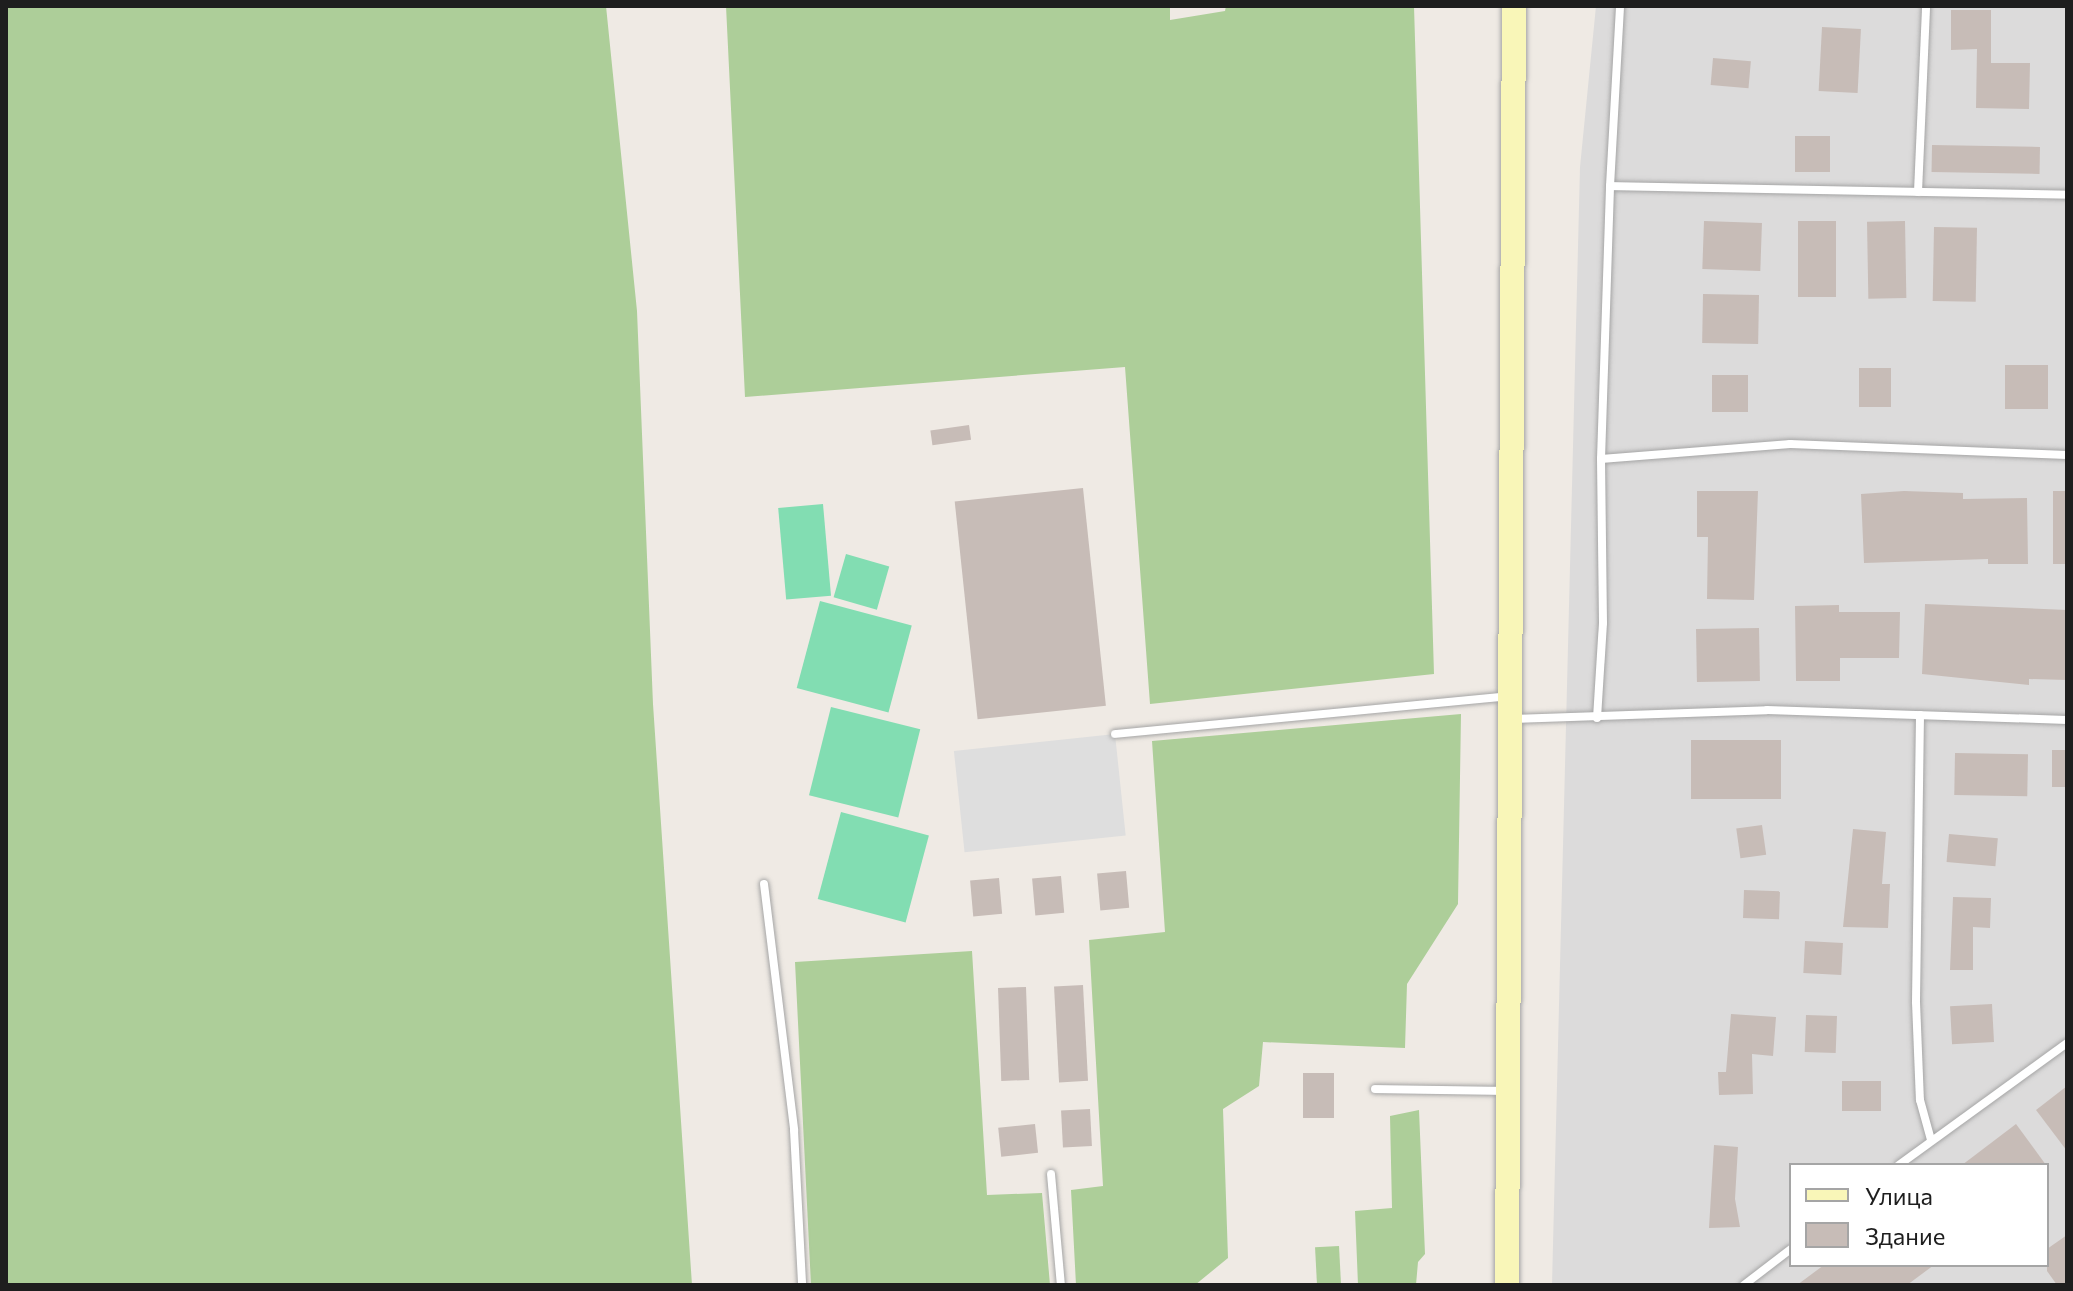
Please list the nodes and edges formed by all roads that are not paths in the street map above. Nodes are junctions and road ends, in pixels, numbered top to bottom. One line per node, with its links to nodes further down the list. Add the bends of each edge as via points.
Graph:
1 (1514, 6): 9 (main road)
2 (1620, 6): 4 (lane)
3 (1926, 6): 5 (lane)
4 (1610, 186): 5 (lane); 8 (lane)
5 (1918, 192): 6 (lane)
6 (2067, 195)
7 (2067, 455): 8 (lane, via 1790,444)
8 (1601, 459): 11 (lane, via 1603,623)
9 (1513, 707): 11 (lane); 13 (lane); 17 (main road)
10 (1920, 715): 11 (lane, via 1767,710); 12 (lane); 18 (lane, via 1916,1002 1920,1100)
11 (1597, 718)
12 (2067, 720)
13 (1115, 734)
14 (764, 884): 22 (lane, via 794,1130)
15 (2067, 1043): 18 (lane)
16 (1375, 1089): 17 (lane)
17 (1509, 1091): 24 (main road)
18 (1931, 1140): 19 (lane)
19 (1902, 1163)
20 (1051, 1174): 23 (lane)
21 (1789, 1251): 25 (lane)
22 (802, 1285)
23 (1061, 1285)
24 (1507, 1285)
25 (1744, 1285)

